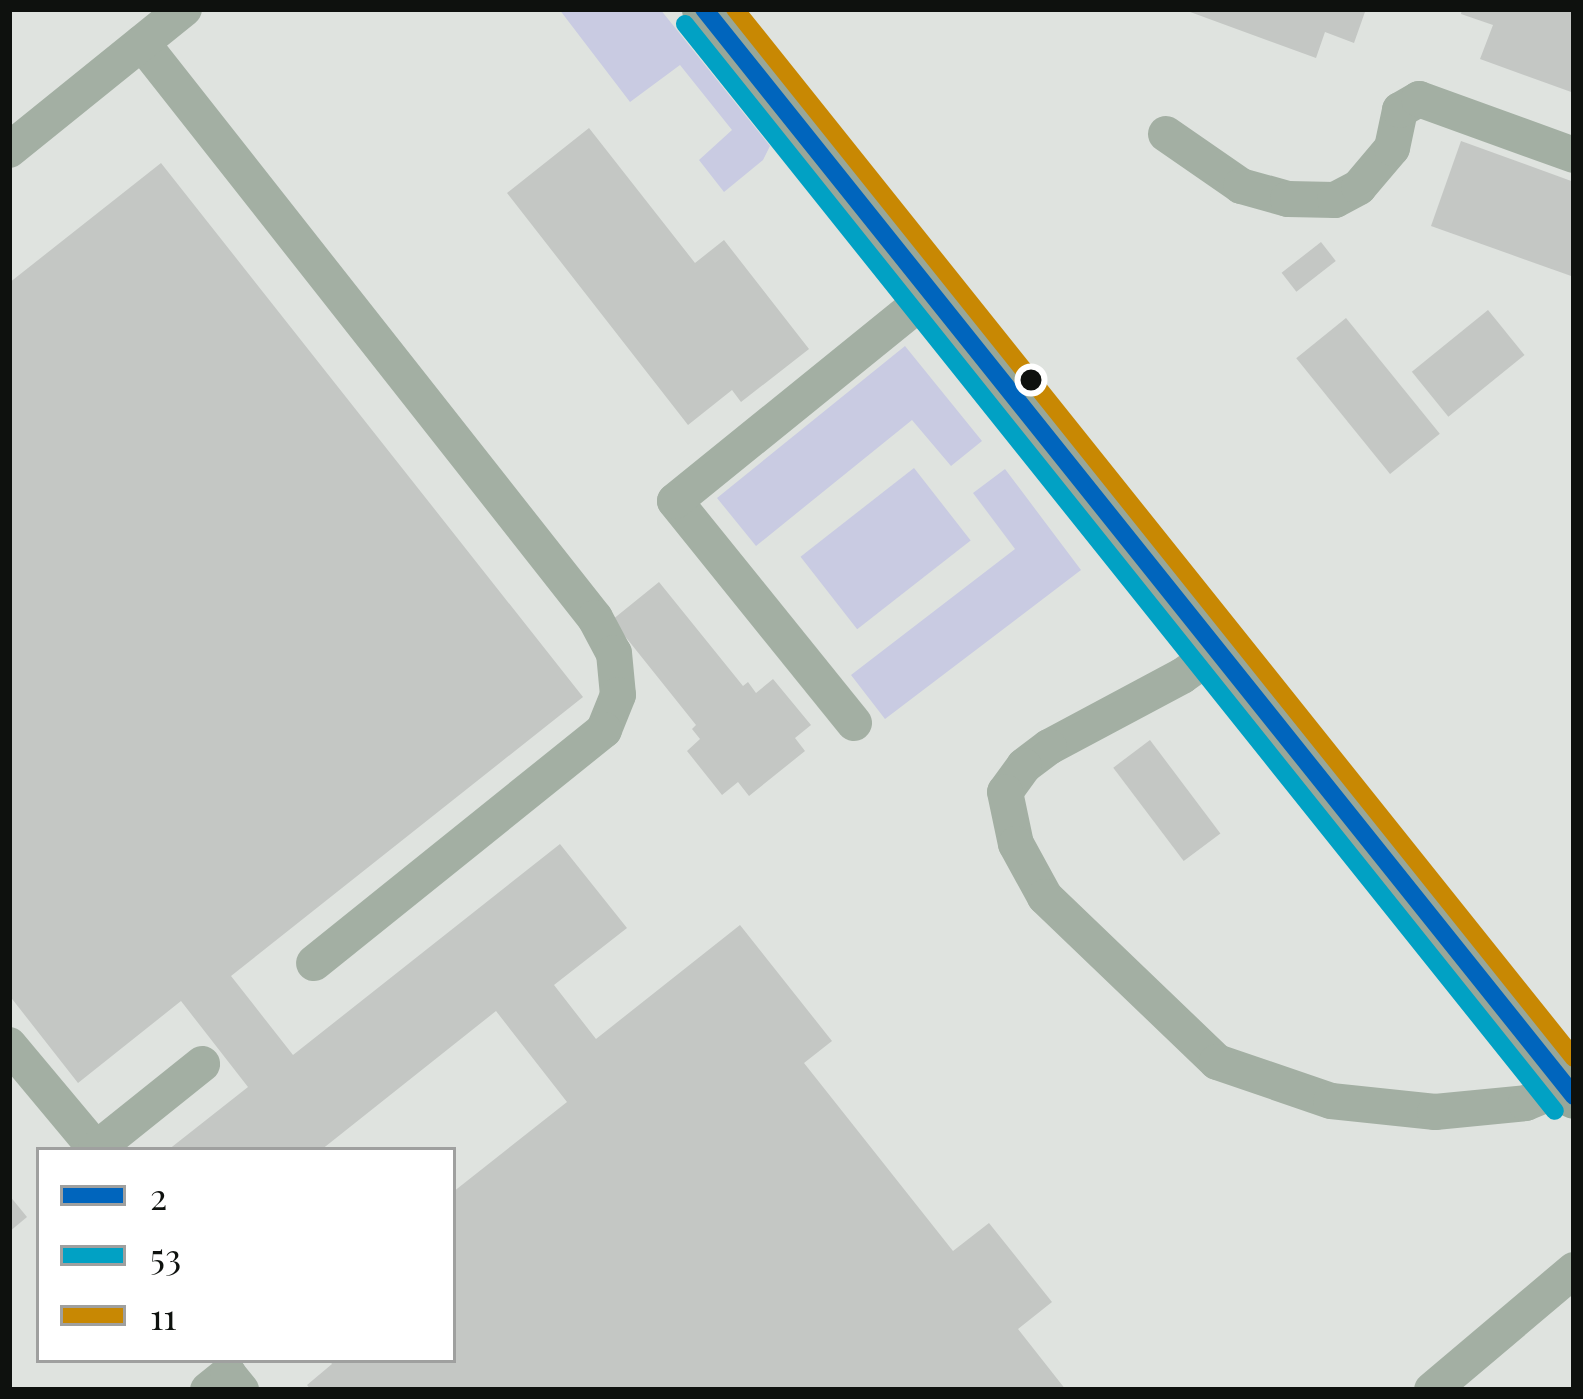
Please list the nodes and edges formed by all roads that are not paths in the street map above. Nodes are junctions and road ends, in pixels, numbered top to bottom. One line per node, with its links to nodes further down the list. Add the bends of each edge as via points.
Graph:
1 (184, 9): 3 (lane)
2 (704, 9): 7 (main road)
3 (142, 43): 5 (lane); 10 (lane, via 595,618 614,653 618,695 604,730)
4 (1166, 134): 6 (lane, via 1241,185 1288,200 1335,200 1359,187 1392,148 1400,110 1419,99)
5 (9, 150)
6 (1574, 155)
7 (932, 293): 8 (main road); 9 (lane, via 675,500)
8 (1219, 650): 13 (main road); 13 (lane, via 1049,747 1005,792 1016,844 1045,897 1217,1062 1331,1101 1435,1112 1526,1103)
9 (854, 723)
10 (314, 963)
11 (9, 1045): 14 (lane)
12 (202, 1064): 15 (lane)
13 (1572, 1089)
14 (94, 1147)
15 (98, 1147)
16 (1574, 1270): 19 (lane)
17 (208, 1390): 18 (lane, via 228,1374)
18 (241, 1390)
19 (1432, 1390)

